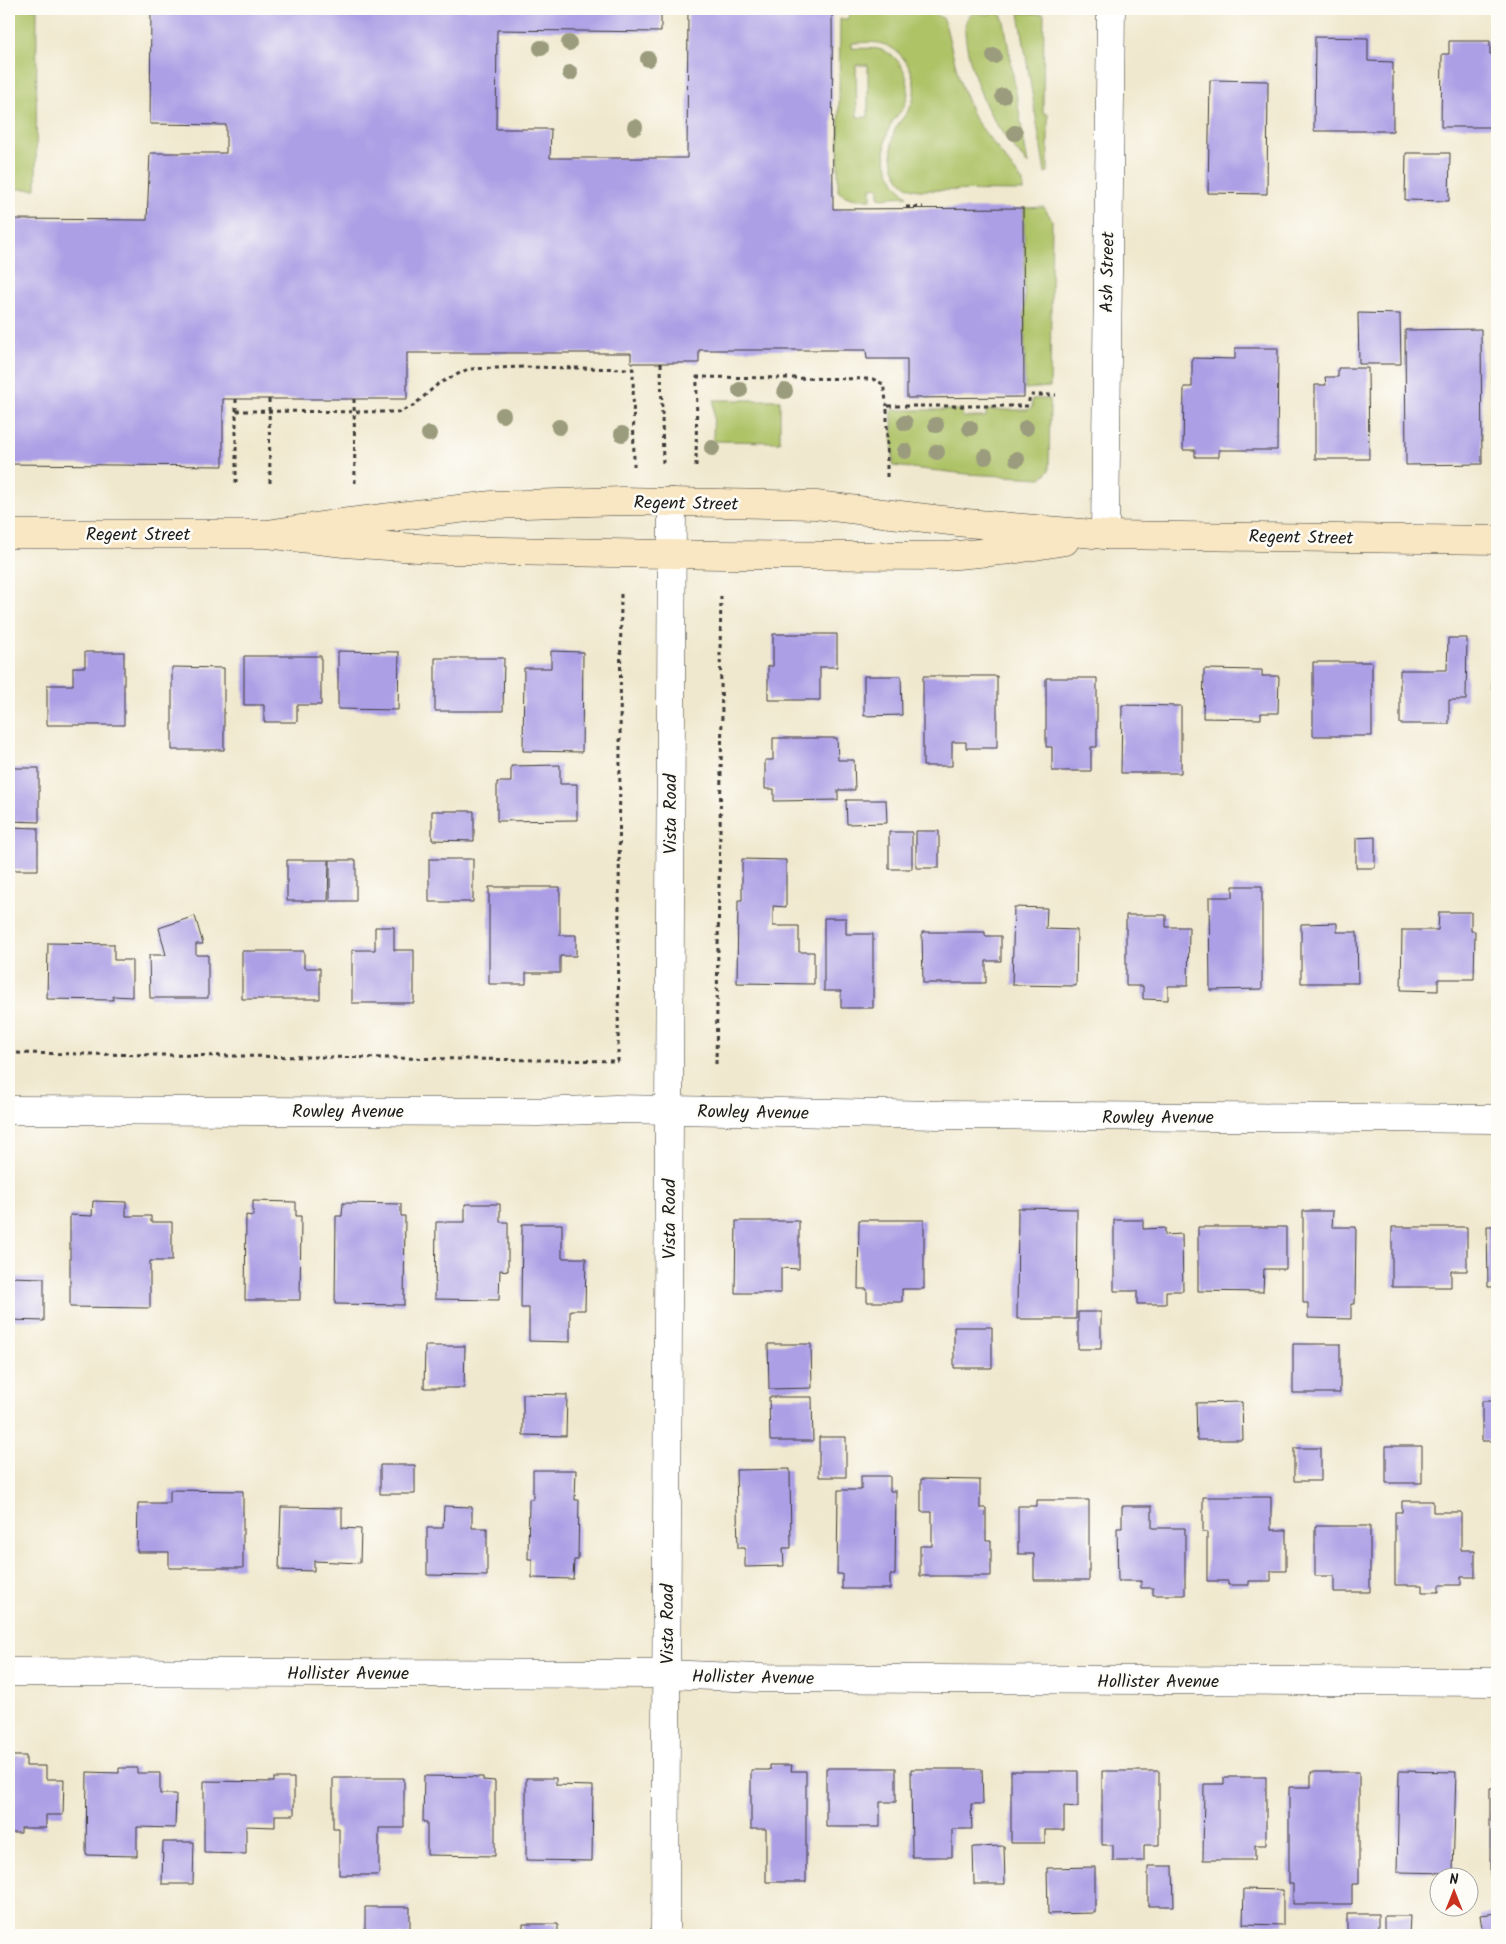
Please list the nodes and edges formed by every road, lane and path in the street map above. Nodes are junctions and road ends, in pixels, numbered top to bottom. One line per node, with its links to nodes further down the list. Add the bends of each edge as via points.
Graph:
1 (1111, 9): 21 (street, Ash Street)
2 (906, 207): 3 (path)
3 (923, 207)
4 (661, 363): 12 (path)
5 (1056, 395): 9 (path, via 1030,395 1028,406)
6 (236, 399): 10 (path)
7 (269, 399): 16 (path, bridge)
8 (354, 399): 17 (path, bridge)
9 (887, 406): 13 (path, via 883,384 873,379 696,377); 14 (path)
10 (236, 411): 11 (path, via 399,412 413,406 438,384 468,369 633,369); 15 (path)
11 (634, 466)
12 (663, 467)
13 (696, 467)
14 (887, 477)
15 (236, 483)
16 (270, 483)
17 (355, 483)
18 (672, 502): 20 (main road, Regent Street, via 492,506); 21 (main road, Regent Street, via 816,506); 23 (street, Vista Road)
19 (9, 534): 20 (main road, Regent Street)
20 (267, 534): 23 (main road, Regent Street, via 447,550)
21 (1105, 535): 22 (main road, Regent Street); 23 (main road, Regent Street, via 1011,550 946,556)
22 (1497, 540)
23 (672, 554): 29 (street, Vista Road)
24 (621, 592): 26 (path, via 618,1061)
25 (721, 594): 27 (path)
26 (9, 1053)
27 (716, 1064)
28 (9, 1110): 29 (street, Rowley Avenue)
29 (669, 1110): 30 (street, Rowley Avenue); 32 (street, Vista Road)
30 (1497, 1119)
31 (9, 1672): 32 (street, Hollister Avenue)
32 (667, 1674): 33 (street, Hollister Avenue, via 767,1678); 34 (street, Vista Road)
33 (1497, 1682)
34 (665, 1935)

